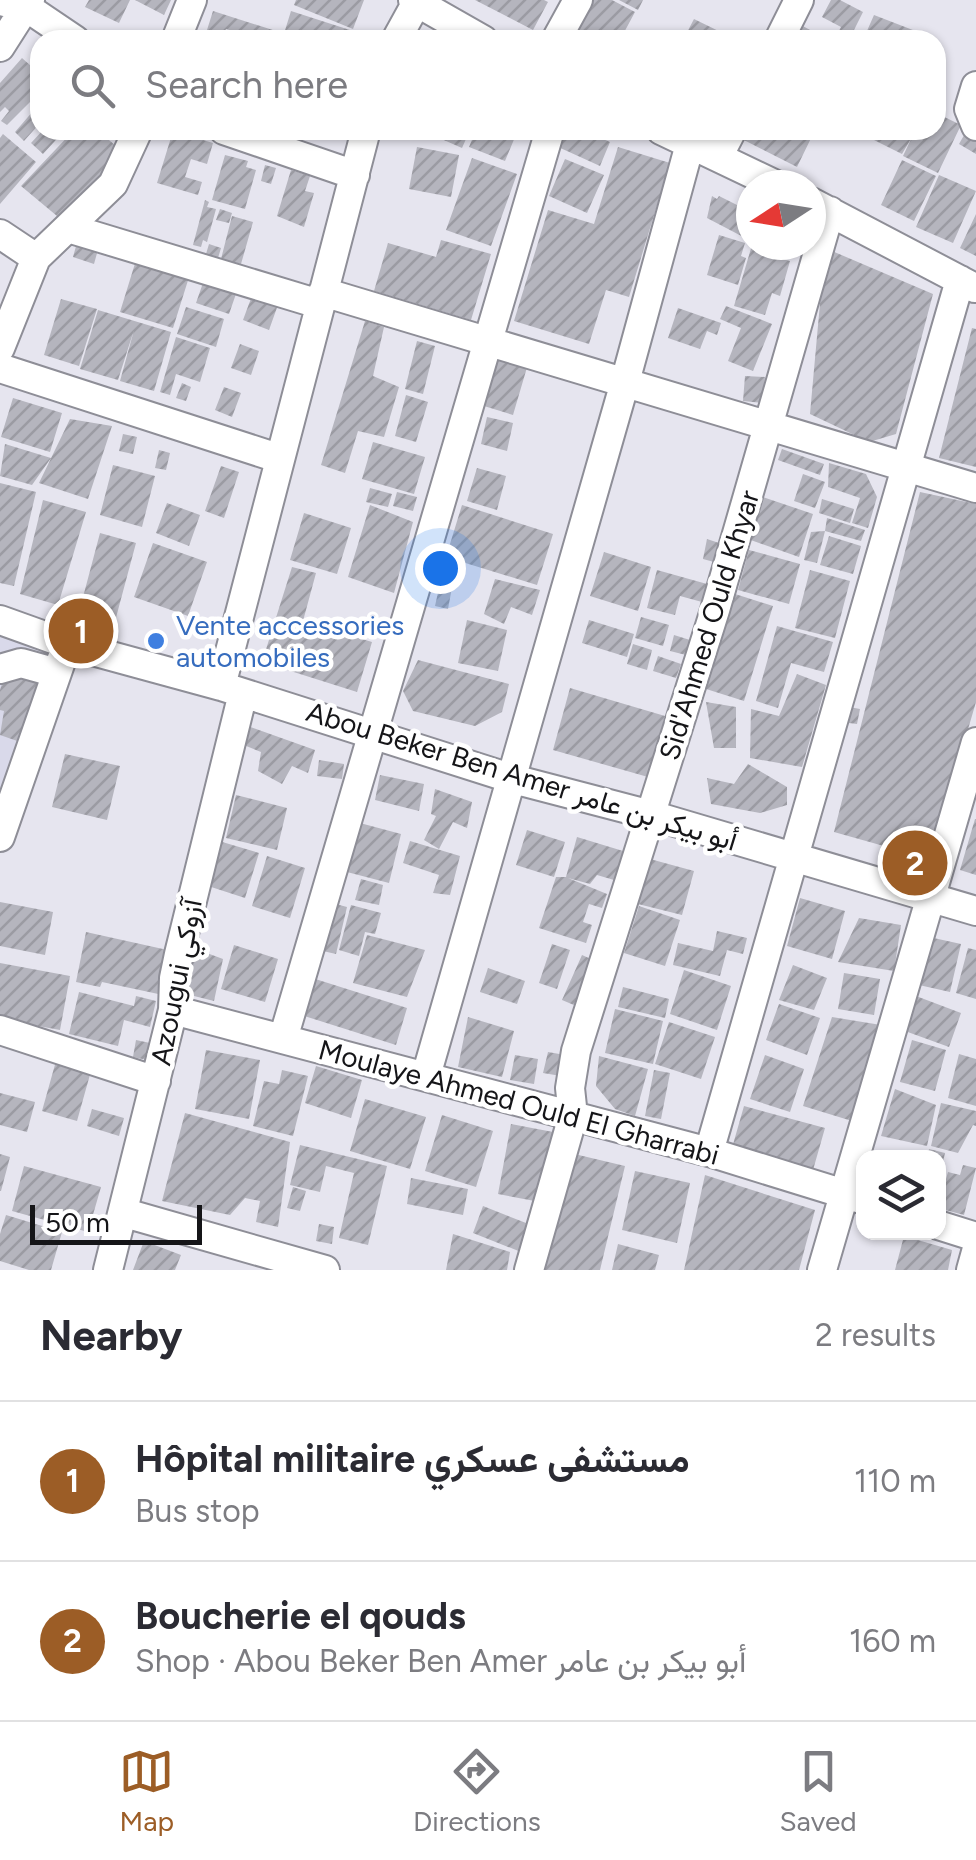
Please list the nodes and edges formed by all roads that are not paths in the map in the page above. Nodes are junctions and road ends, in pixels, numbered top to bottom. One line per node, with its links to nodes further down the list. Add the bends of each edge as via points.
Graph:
1 (192, 0): 7 (street)
2 (578, 0): 10 (street)
3 (799, 0): 11 (street)
4 (415, 1): 8 (street); 9 (street)
5 (19, 2): 6 (street); 12 (street)
6 (60, 30)
7 (180, 30)
8 (401, 30)
9 (466, 30)
10 (562, 30)
11 (784, 30)
12 (0, 47)
13 (976, 86): 14 (street, via 969,110)
14 (976, 126)
15 (133, 140): 26 (street, via 112,184)
16 (252, 140): 24 (street)
17 (364, 140): 24 (street, Azougui آزوكي)
18 (547, 140): 32 (street)
19 (682, 140): 21 (street)
20 (727, 140): 22 (street)
21 (690, 144): 22 (street); 35 (street)
22 (718, 157): 23 (street)
23 (745, 170)
24 (355, 176): 31 (street, Azougui آزوكي)
25 (826, 209): 30 (street)
26 (68, 228): 28 (street); 31 (street)
27 (0, 234): 28 (street)
28 (36, 258): 33 (street)
29 (808, 260): 36 (street, Sid'Ahmed Ould Khyar)
30 (968, 284): 38 (street)
31 (321, 298): 32 (street); 37 (street, Azougui آزوكي)
32 (489, 339): 35 (street); 45 (street)
33 (0, 348)
34 (0, 368): 37 (street)
35 (626, 382): 36 (street); 47 (street)
36 (770, 424): 38 (street); 48 (street, Sid'Ahmed Ould Khyar)
37 (278, 458): 44 (street, Azougui آزوكي)
38 (906, 466): 39 (street); 50 (street)
39 (976, 488)
40 (0, 620): 41 (street, Abou Beker Ben Amer أبو بيكر بن عامر)
41 (67, 644): 43 (street); 44 (street, Abou Beker Ben Amer أبو بيكر بن عامر)
42 (0, 669): 43 (street, via 22,663)
43 (57, 673): 49 (street)
44 (232, 690): 45 (street, Abou Beker Ben Amer أبو بيكر بن عامر); 53 (street, Azougui آزوكي)
45 (374, 732): 47 (street, Abou Beker Ben Amer أبو بيكر بن عامر); 55 (street)
46 (976, 742): 51 (street)
47 (513, 779): 48 (street, Abou Beker Ben Amer أبو بيكر بن عامر); 56 (street)
48 (652, 815): 50 (street, Abou Beker Ben Amer أبو بيكر بن عامر); 58 (street, Sid'Ahmed Ould Khyar, via 576,1051)
49 (0, 837)
50 (792, 857): 51 (street, Abou Beker Ben Amer أبو بيكر بن عامر); 59 (street)
51 (930, 897): 52 (street, Abou Beker Ben Amer أبو بيكر بن عامر); 60 (street)
52 (976, 910)
53 (173, 1010): 55 (street, Moulaye Ahmed Ould El Gharrabi); 57 (street, Azougui آزوكي)
54 (0, 1030): 57 (street)
55 (284, 1039): 56 (street, Moulaye Ahmed Ould El Gharrabi)
56 (426, 1076): 58 (street, Moulaye Ahmed Ould El Gharrabi)
57 (156, 1081): 61 (street, Azougui آزوكي)
58 (573, 1116): 59 (street, Moulaye Ahmed Ould El Gharrabi); 67 (street, Sid'Ahmed Ould Khyar)
59 (710, 1152): 60 (street, Moulaye Ahmed Ould El Gharrabi)
60 (854, 1197): 68 (street)
61 (125, 1212): 65 (street, Azougui آزوكي); 66 (street)
62 (946, 1228): 63 (street)
63 (976, 1238)
64 (976, 1252): 69 (street)
65 (108, 1270)
66 (324, 1270)
67 (529, 1270)
68 (822, 1270)
69 (970, 1270)

